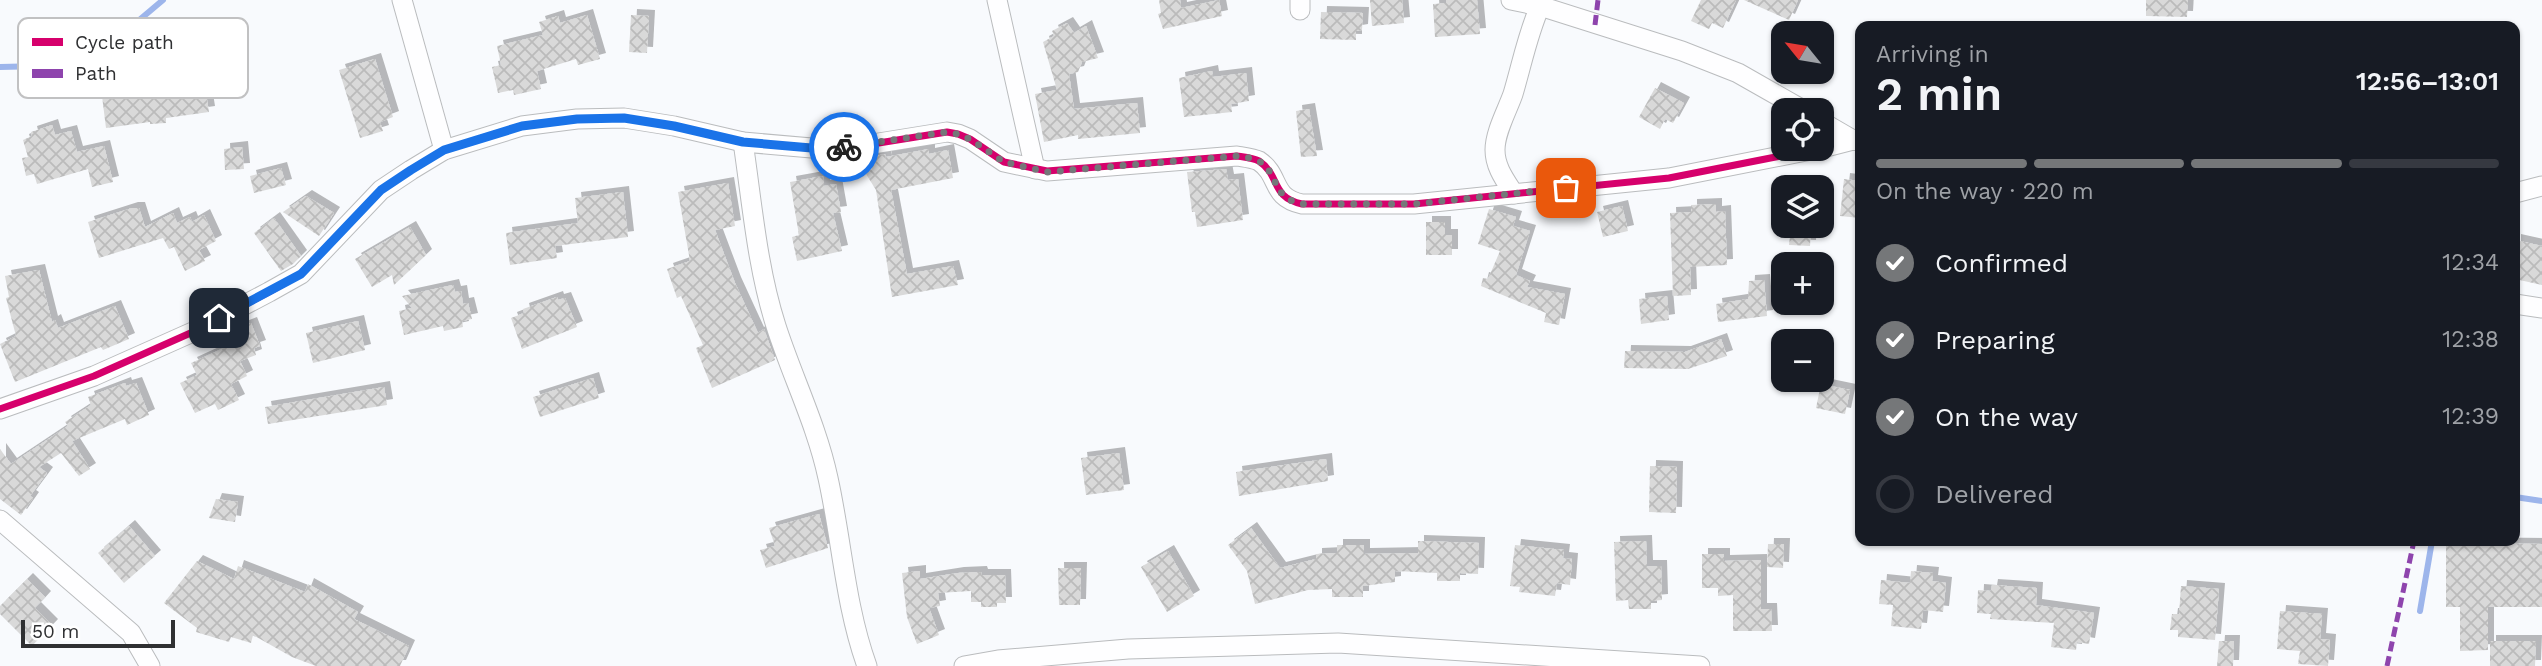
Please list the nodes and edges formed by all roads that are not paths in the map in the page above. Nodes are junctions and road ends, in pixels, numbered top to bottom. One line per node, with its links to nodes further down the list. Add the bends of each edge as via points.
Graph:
1 (402, 0): 11 (street)
2 (997, 0): 13 (street)
3 (1511, 0): 4 (street)
4 (1540, 6): 5 (street, via 1682,51); 16 (street, via 1495,147 1496,162)
5 (1781, 98)
6 (1834, 129): 7 (street)
7 (1855, 140)
8 (1855, 141): 10 (street)
9 (743, 142): 11 (street, via 624,118 577,119 522,126); 13 (street, via 823,149 947,132 970,139 1004,162); 24 (street, via 775,324 828,476 846,591)
10 (1834, 146)
11 (444, 150): 19 (street, via 381,190 301,274 195,331 94,376)
12 (1771, 158): 16 (street, via 1669,178)
13 (1035, 169): 16 (street, via 1047,172 1237,156 1258,160 1282,195 1302,204 1414,204)
14 (2542, 186): 15 (street)
15 (2520, 192)
16 (1514, 194)
17 (2520, 305): 18 (street)
18 (2542, 308)
19 (0, 409)
20 (0, 520): 23 (street, via 131,633)
21 (1201, 647): 22 (street, via 1338,643); 25 (street, via 1102,651); 26 (street)
22 (1476, 658): 27 (street)
23 (149, 666)
24 (867, 666)
25 (964, 666)
26 (1195, 666)
27 (1700, 666)

